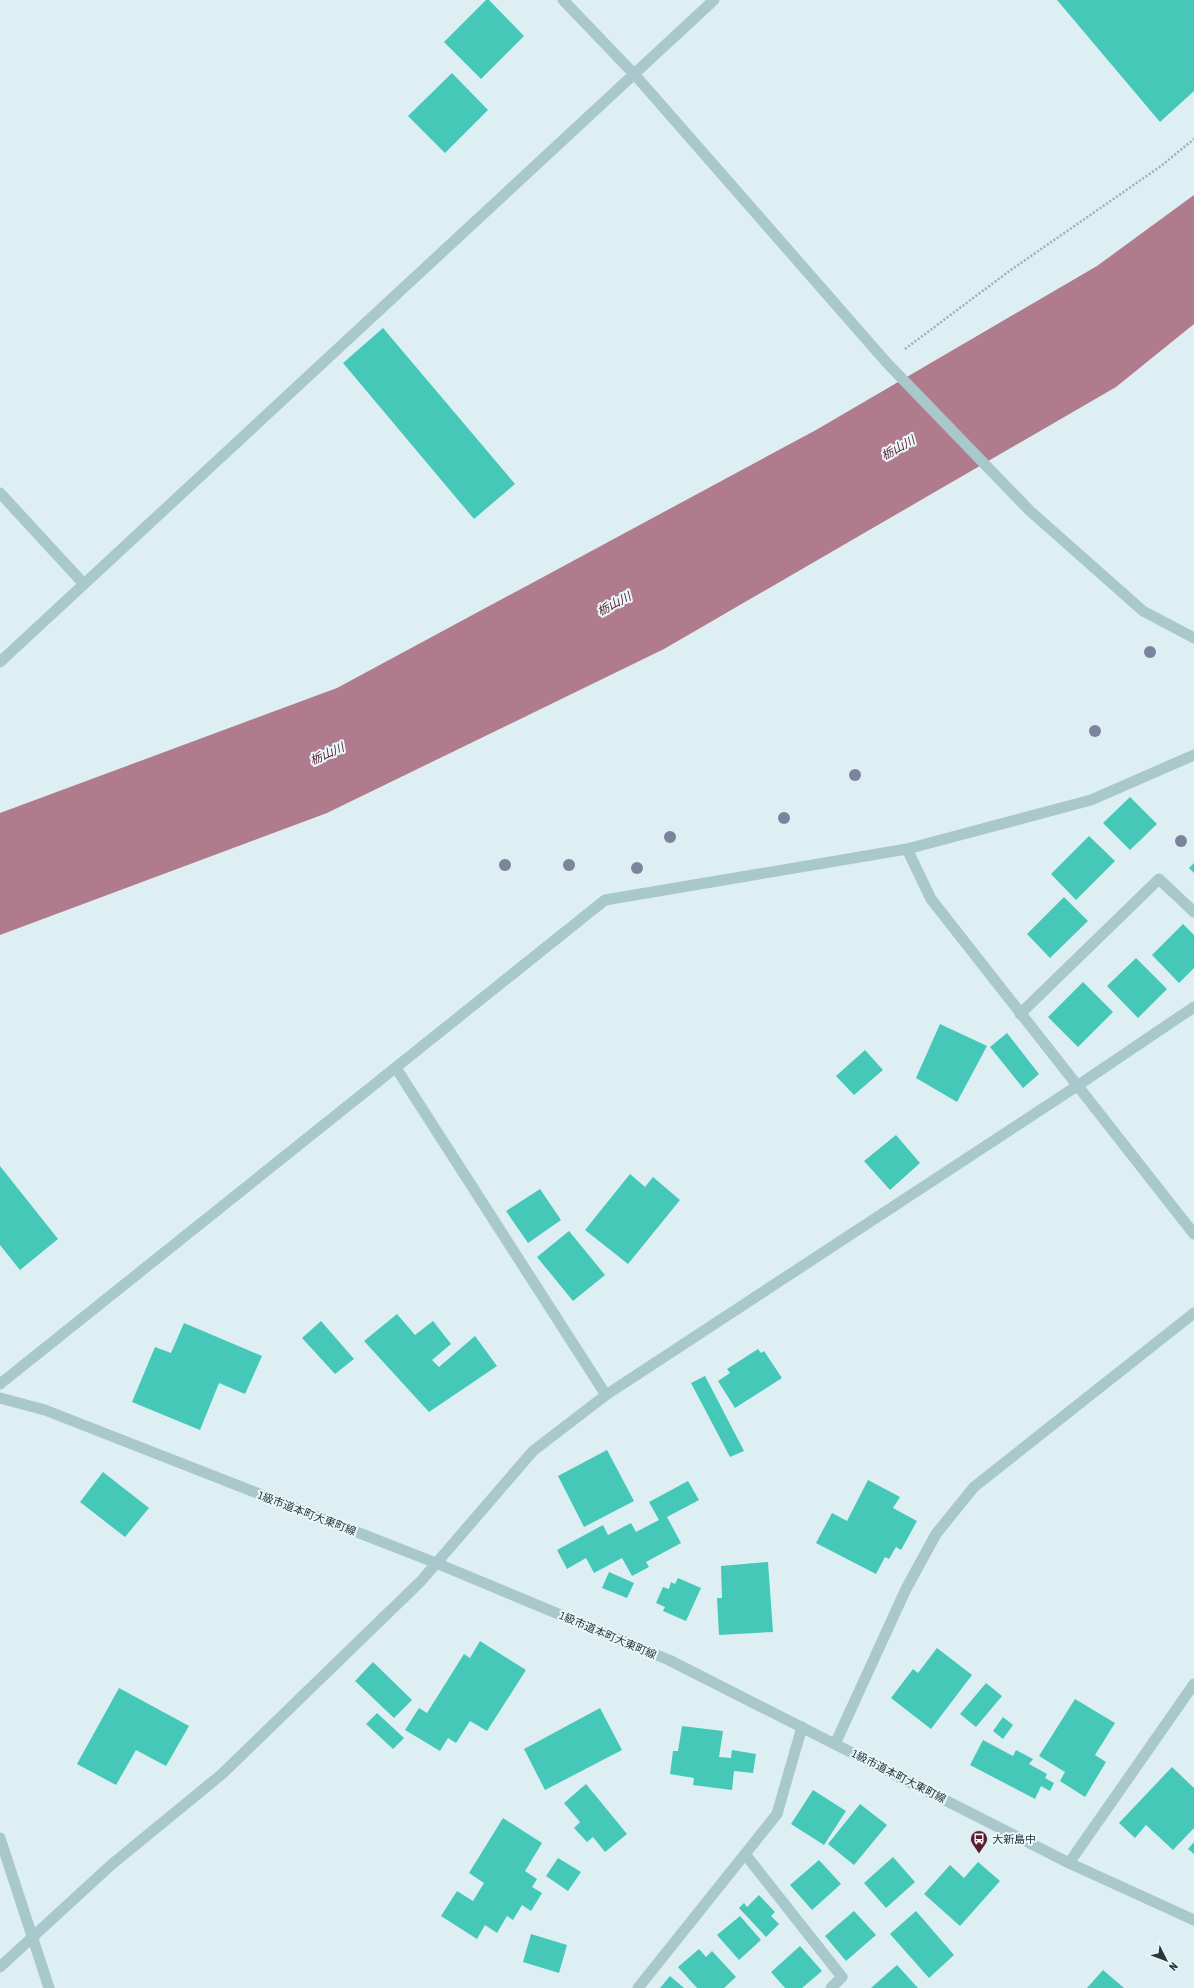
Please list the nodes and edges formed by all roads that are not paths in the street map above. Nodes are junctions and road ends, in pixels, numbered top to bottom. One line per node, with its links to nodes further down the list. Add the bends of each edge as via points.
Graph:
1 (563, 0): 3 (street)
2 (714, 0): 3 (street)
3 (635, 75): 5 (street); 6 (street, via 887,363 1030,511 1143,610)
4 (0, 493): 5 (street)
5 (84, 584): 7 (street)
6 (1194, 638)
7 (0, 662)
8 (1194, 755): 9 (street, via 1091,800)
9 (907, 849): 12 (street, via 931,899); 13 (street, via 605,900)
10 (1194, 912): 12 (street, via 1159,879)
11 (1194, 1007): 14 (street)
12 (1020, 1014): 14 (street)
13 (396, 1068): 17 (street); 18 (street)
14 (1077, 1086): 15 (street); 18 (street)
15 (1194, 1234)
16 (1194, 1314): 23 (street, via 974,1488 936,1534 906,1588)
17 (0, 1384)
18 (606, 1395): 20 (street, via 533,1451)
19 (0, 1398): 20 (street, 1級市道本町大東町線, via 45,1410)
20 (436, 1563): 22 (street, 1級市道本町大東町線, via 670,1660); 28 (street, via 421,1581 222,1774 111,1865)
21 (1194, 1684): 26 (street)
22 (802, 1727): 23 (street, 1級市道本町大東町線); 25 (street, via 777,1814)
23 (835, 1744): 26 (street, 1級市道本町大東町線)
24 (0, 1838): 28 (street)
25 (745, 1854): 31 (street); 32 (street, via 842,1977)
26 (1070, 1863): 27 (street, 1級市道本町大東町線)
27 (1194, 1920)
28 (33, 1938): 29 (street); 30 (street)
29 (0, 1968)
30 (50, 1988)
31 (638, 1988)
32 (831, 1988)

